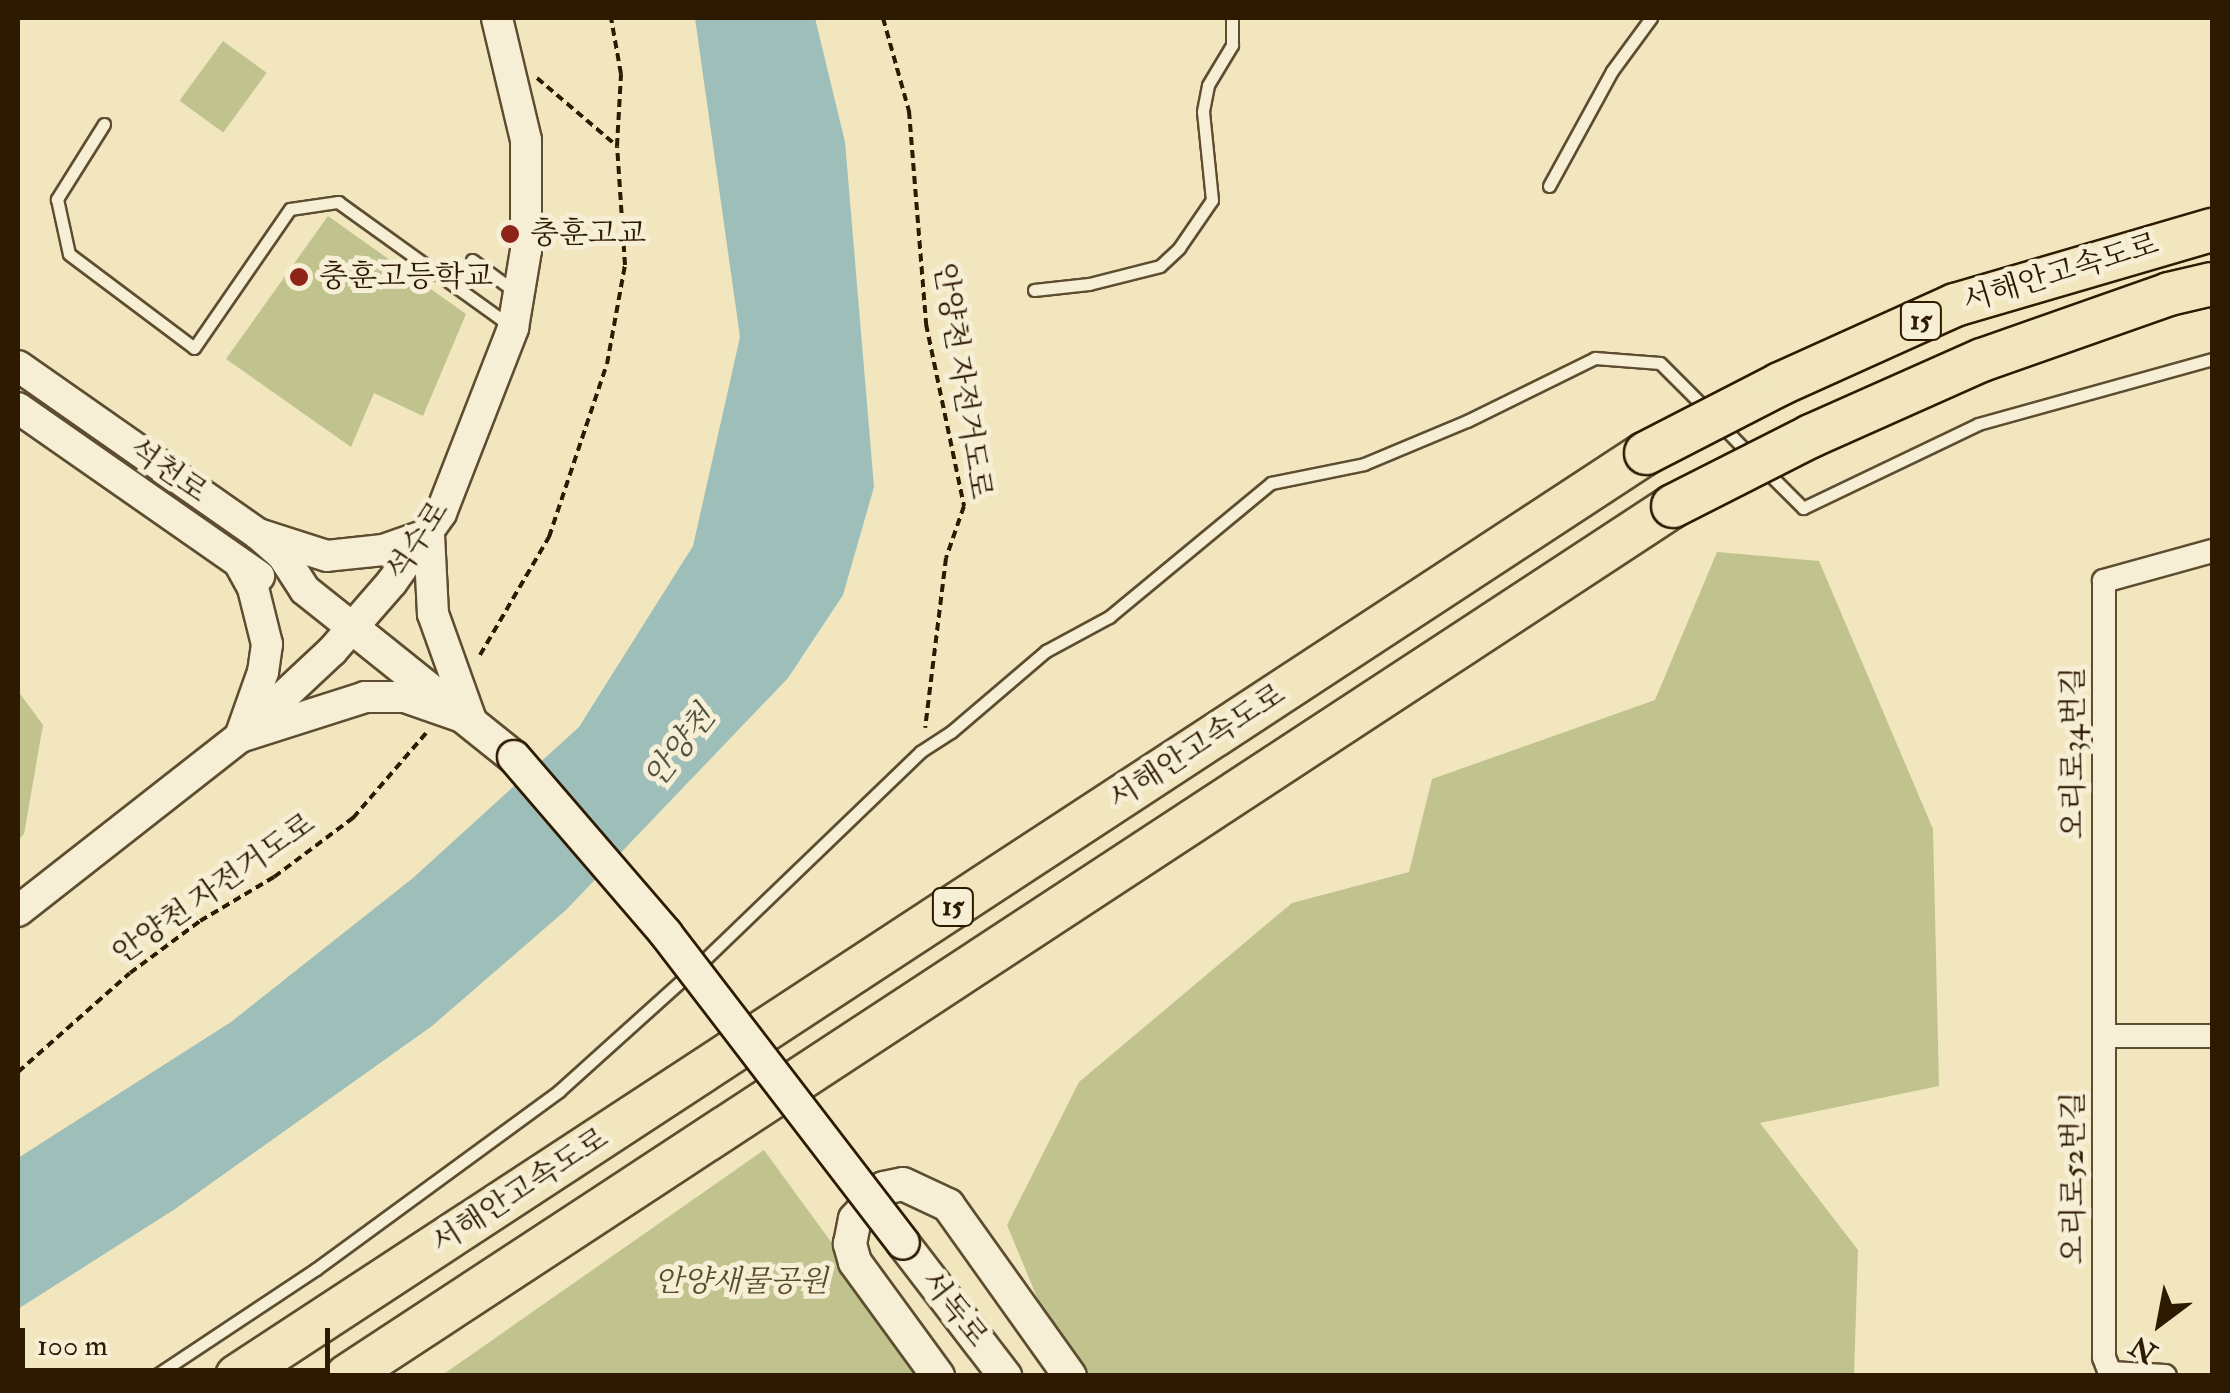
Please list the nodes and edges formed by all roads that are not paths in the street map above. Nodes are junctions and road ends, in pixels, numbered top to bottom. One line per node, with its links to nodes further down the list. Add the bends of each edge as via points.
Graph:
1 (497, 18): 10 (street, 석수로, via 526,140)
2 (1232, 18): 9 (lane, via 1232,45 1208,85 1203,112 1212,200 1179,248 1160,266)
3 (1650, 18): 5 (lane, via 1612,71)
4 (104, 124): 11 (lane, via 57,199 68,254 194,348 290,209 338,202)
5 (1549, 186)
6 (2212, 230): 27 (highway, 서해안고속도로 / 15, bridge, via 1955,306 1646,453)
7 (472, 260): 10 (lane)
8 (2212, 284): 29 (highway, 서해안고속도로 / 15, bridge, via 1982,360 1673,506)
9 (1034, 290)
10 (520, 296): 11 (street, 석수로)
11 (513, 328): 16 (street, 석수로)
12 (2212, 359): 28 (lane, via 1978,424 1803,508 1660,363 1595,358 1364,464 1271,484 1110,618 1046,651 920,752 558,1091 316,1269)
13 (18, 366): 15 (street, 석천로)
14 (18, 408): 18 (street, 석천로)
15 (258, 534): 16 (street, via 327,556 383,550); 19 (street, 석천로, via 283,556)
16 (429, 534): 20 (street, 석수로); 21 (street, via 433,614)
17 (2212, 551): 25 (street, 오리로34번길, via 2104,581)
18 (241, 566): 19 (street, 석천로); 22 (street, via 266,644)
19 (305, 590): 20 (street, 석천로)
20 (354, 629): 21 (main road, 석천로); 22 (street, 석수로)
21 (471, 720): 22 (street, via 405,697 365,697); 23 (main road, 석천로)
22 (240, 736): 24 (street, 석수로)
23 (514, 756): 31 (main road, 서독로, bridge, via 678,949)
24 (18, 910)
25 (2104, 1036): 26 (street); 33 (street, 오리로52번길, via 2104,1357 2110,1373)
26 (2212, 1036)
27 (248, 1368)
28 (155, 1376)
29 (347, 1376)
30 (938, 1376): 32 (main road, via 855,1262 855,1219 884,1188 903,1184 948,1206)
31 (1004, 1376)
32 (1070, 1376)
33 (2165, 1376)

